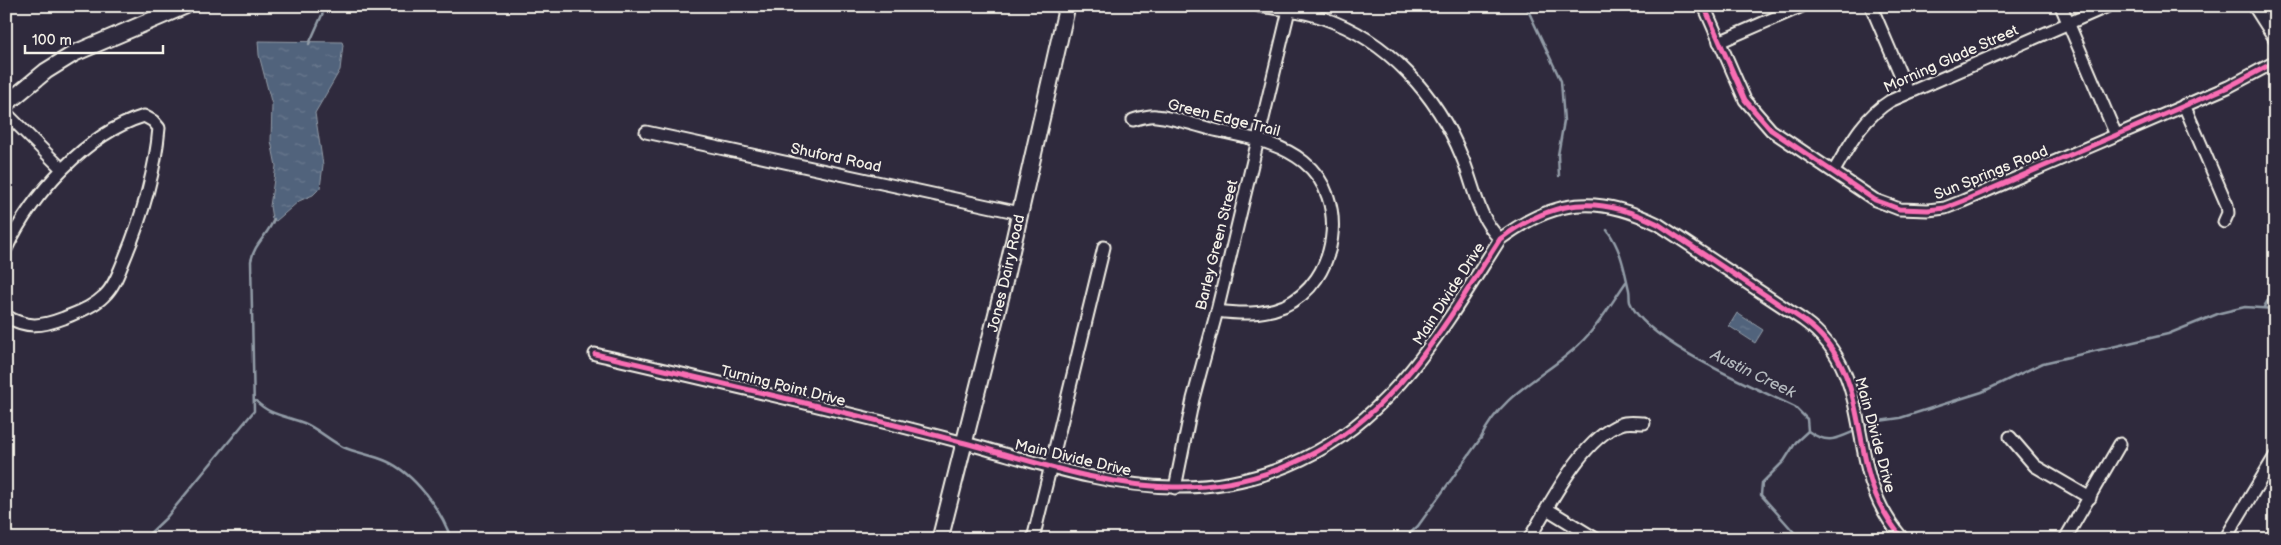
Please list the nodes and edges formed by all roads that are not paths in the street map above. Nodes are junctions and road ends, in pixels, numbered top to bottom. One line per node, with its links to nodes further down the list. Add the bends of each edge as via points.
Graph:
1 (186, 6): 16 (street, via 75,52)
2 (1067, 6): 25 (street, Jones Dairy Road)
3 (1259, 6): 10 (street)
4 (1704, 6): 13 (street, Sun Springs Road)
5 (1802, 6): 13 (street)
6 (1871, 6): 15 (street)
7 (2062, 6): 11 (street)
8 (2108, 6): 11 (street, Morning Glade Street)
9 (2254, 6): 12 (street)
10 (1289, 10): 22 (street, Barley Green Street); 27 (street, via 1323,18 1353,32 1391,57 1421,86 1450,128 1480,210)
11 (2069, 23): 15 (street, Morning Glade Street); 21 (street)
12 (2275, 39)
13 (1719, 42): 24 (street, Sun Springs Road, via 1742,93 1758,117 1771,130)
14 (2275, 62): 17 (street, Sun Springs Road, via 2248,78)
15 (1908, 92): 24 (street, Morning Glade Street, via 1879,108 1867,120)
16 (6, 104)
17 (2184, 106): 21 (street, Sun Springs Road); 26 (street, via 2227,205)
18 (6, 113): 23 (street)
19 (1133, 120): 22 (street, Green Edge Trail, via 1154,115)
20 (646, 132): 25 (street, Shuford Road)
21 (2116, 135): 24 (street, Sun Springs Road, via 1944,208 1899,208 1886,204 1875,200)
22 (1258, 140): 30 (street, Barley Green Street); 30 (street, Green Edge Trail, via 1290,152 1306,163 1318,178 1331,207 1331,249 1312,284 1286,305 1249,314)
23 (62, 169): 29 (street, via 18,223); 31 (street, via 110,132 135,119 144,116 159,128 151,184 140,224 105,296 83,310 43,326 15,322)
24 (1834, 171)
25 (1020, 213): 35 (street, Jones Dairy Road)
26 (2224, 222)
27 (1500, 239): 39 (street, Main Divide Drive, via 1408,376 1348,431 1317,452 1266,475 1222,485); 46 (street, Main Divide Drive, via 1535,215 1552,209 1578,204 1602,205 1632,213 1664,228 1804,320 1837,354 1847,375 1871,480 1888,519)
28 (1104, 248): 38 (street)
29 (6, 249)
30 (1217, 311): 39 (street, Barley Green Street)
31 (6, 316)
32 (595, 354): 35 (street, Turning Point Drive)
33 (1644, 422): 41 (street, via 1622,423 1591,444)
34 (2010, 437): 40 (street, via 2035,466)
35 (964, 443): 38 (street, Main Divide Drive); 42 (street, Jones Dairy Road)
36 (2120, 444): 40 (street)
37 (2275, 456): 48 (street)
38 (1050, 466): 39 (street, Main Divide Drive, via 1114,482); 43 (street)
39 (1175, 488)
40 (2090, 498): 47 (street)
41 (1547, 509): 44 (street); 45 (street)
42 (940, 539)
43 (1033, 539)
44 (1529, 539)
45 (1596, 539)
46 (1903, 539)
47 (2065, 539)
48 (2225, 539)

